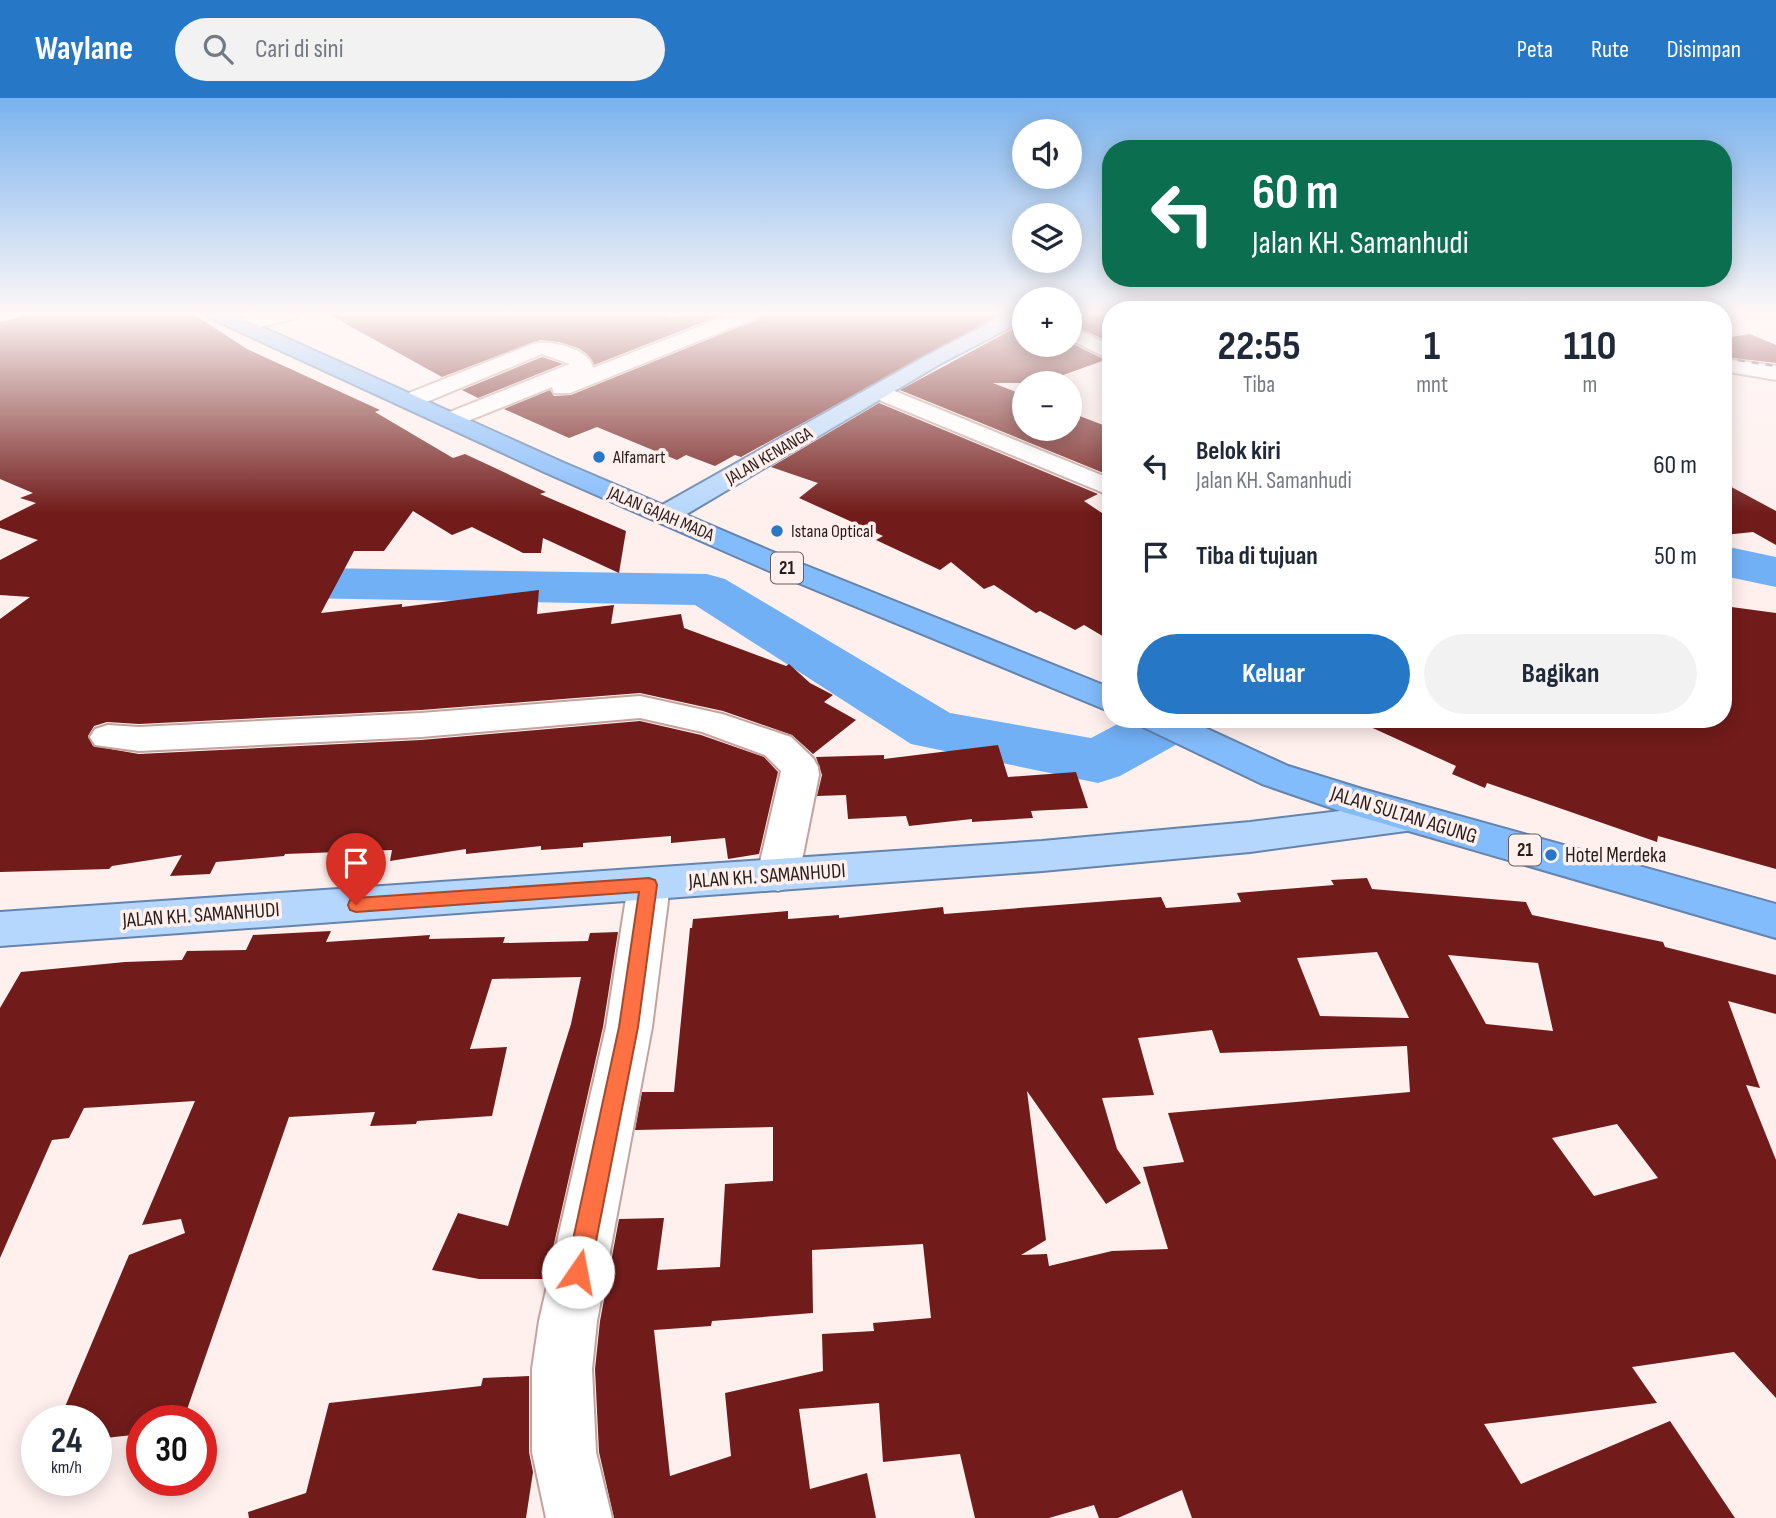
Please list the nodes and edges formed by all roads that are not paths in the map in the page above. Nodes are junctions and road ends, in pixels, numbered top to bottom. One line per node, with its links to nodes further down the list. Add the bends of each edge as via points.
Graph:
1 (363, 380): 7 (highway, JALAN GAJAH MADA / 21)
2 (460, 380): 7 (street)
3 (552, 380): 8 (street)
4 (569, 380): 8 (street)
5 (901, 380): 6 (main road, JALAN KENANGA)
6 (880, 392): 9 (street); 10 (main road, JALAN KENANGA)
7 (409, 401): 8 (highway, JALAN GAJAH MADA / 21)
8 (458, 423): 10 (highway, JALAN GAJAH MADA / 21)
9 (1102, 484)
10 (664, 515): 11 (highway, JALAN GAJAH MADA / 21)
11 (1102, 697)
12 (1174, 728): 14 (highway, JALAN SULTAN AGUNG / 21, via 1275,775)
13 (107, 737): 15 (street, via 421,725 640,707 710,722 778,747 800,767)
14 (1406, 817): 15 (main road, JALAN KH. SAMANHUDI, via 1236,839); 17 (highway, JALAN SULTAN AGUNG / 21)
15 (778, 875): 16 (main road, JALAN KH. SAMANHUDI)
16 (649, 885): 18 (main road, JALAN KH. SAMANHUDI); 19 (street, via 629,1027 568,1321 562,1370 564,1452)
17 (1776, 920)
18 (0, 929)
19 (579, 1518)

